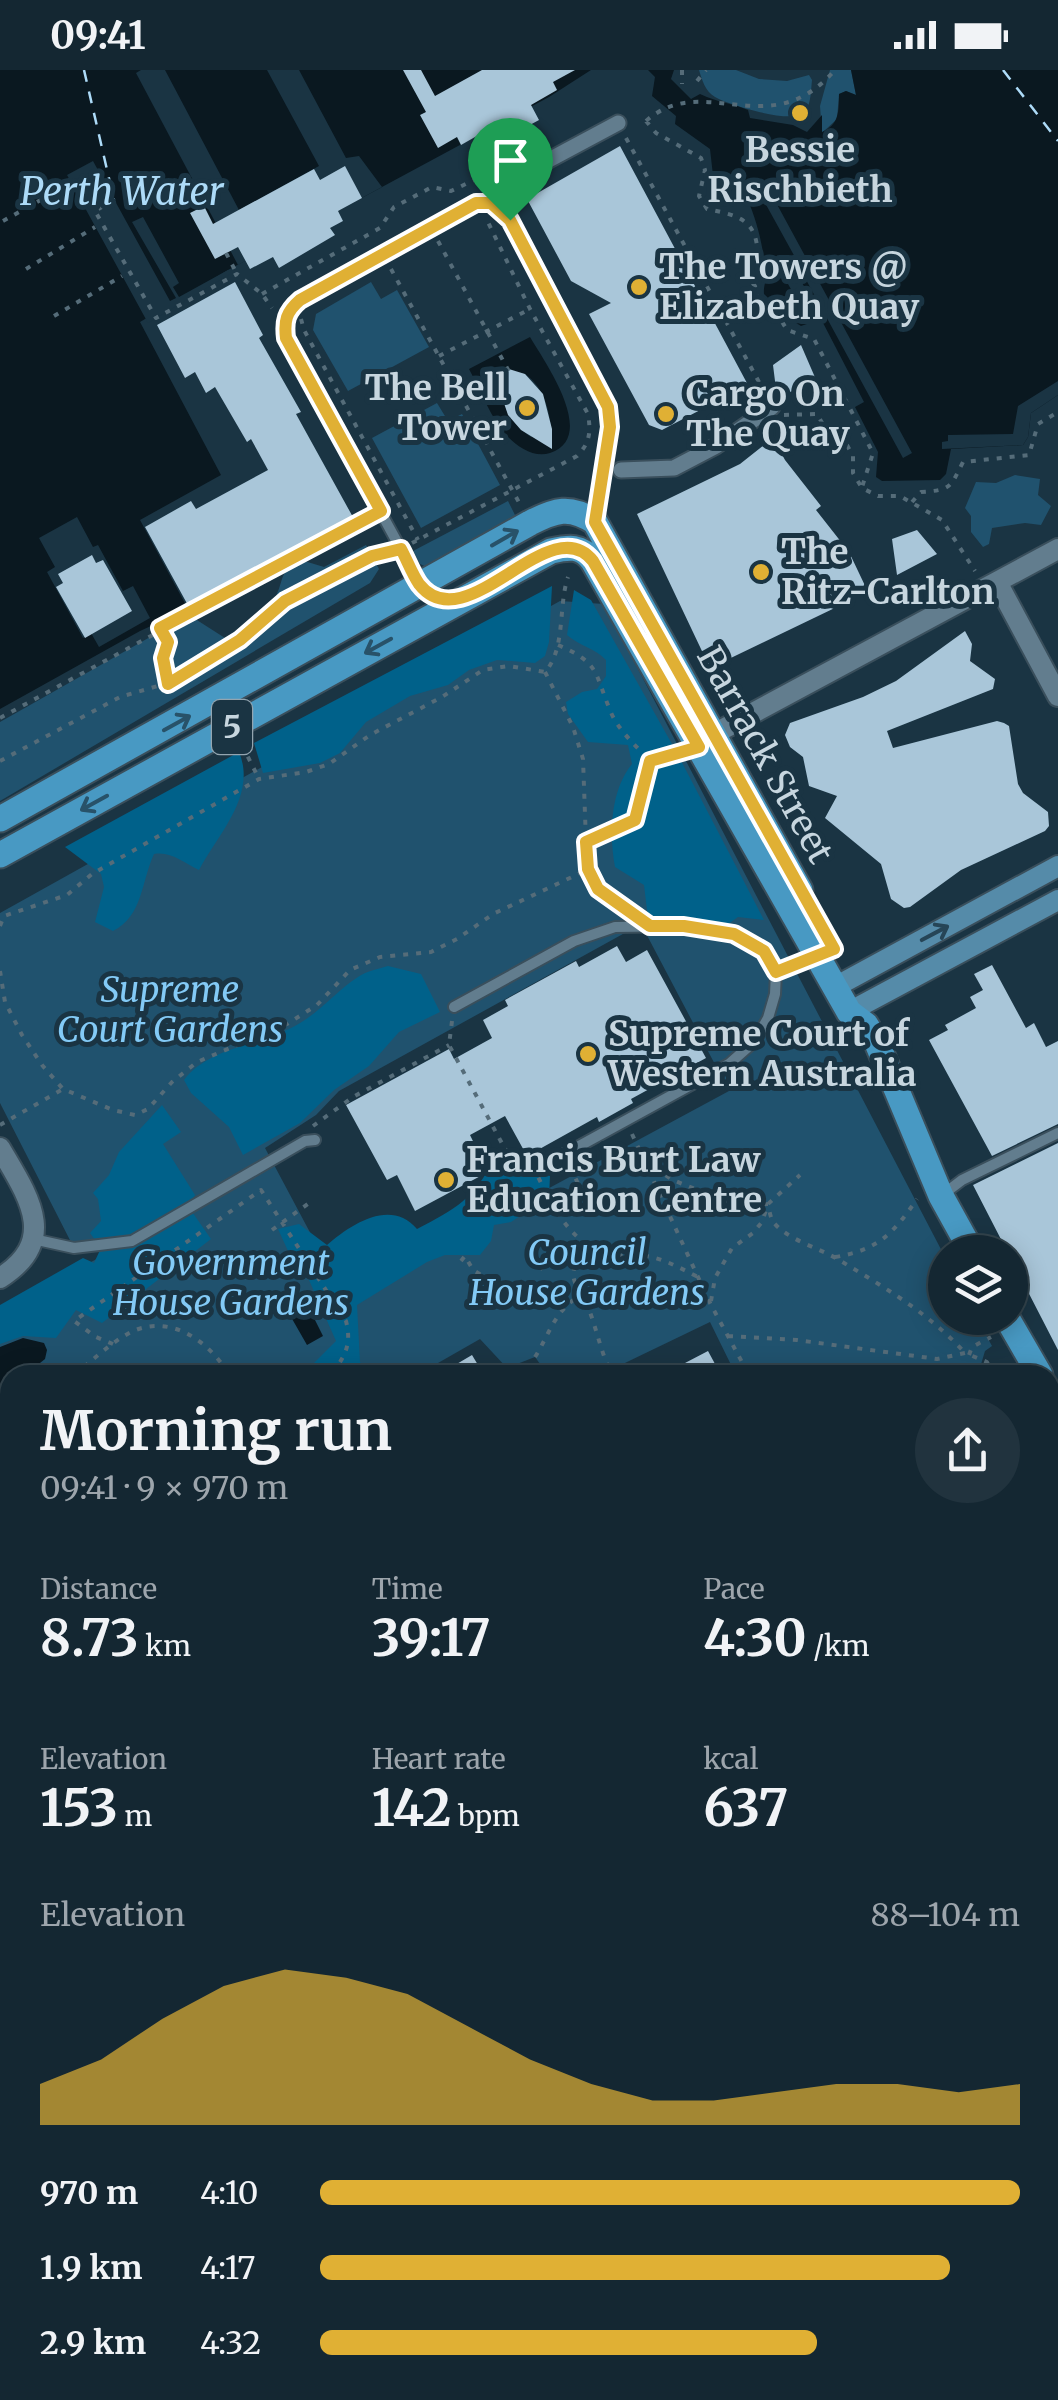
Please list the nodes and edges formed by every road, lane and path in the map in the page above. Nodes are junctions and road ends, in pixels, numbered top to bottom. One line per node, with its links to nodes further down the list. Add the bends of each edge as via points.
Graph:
1 (682, 70): 6 (path)
2 (706, 70): 4 (path)
3 (835, 70): 8 (path, via 809,92)
4 (696, 81): 5 (path); 6 (path)
5 (709, 82)
6 (682, 84): 7 (path)
7 (670, 90)
8 (772, 97)
9 (656, 104): 36 (path, via 646,120 656,133 701,158 699,196 707,208 749,222 758,260 747,277 758,303 787,330 814,339 873,454)
10 (618, 123): 11 (street); 31 (path)
11 (506, 182): 23 (path, via 489,170 450,191 432,187 394,207 380,228)
12 (71, 184): 15 (path)
13 (114, 200): 21 (path, via 95,212 156,318)
14 (491, 203): 24 (path, via 485,220); 26 (lane, via 476,203 300,300); 40 (lane, via 510,220 608,407)
15 (3, 221)
16 (96, 227): 20 (path)
17 (437, 238): 28 (path)
18 (226, 253): 21 (path)
19 (388, 264): 29 (path)
20 (26, 268)
21 (237, 274): 23 (path)
22 (122, 276): 25 (path)
23 (262, 294): 26 (path)
24 (530, 309): 28 (path); 33 (path, via 588,414 591,432)
25 (54, 316)
26 (285, 318): 39 (lane, via 286,338)
27 (301, 319): 41 (path)
28 (486, 330): 29 (path); 30 (path)
29 (439, 356): 37 (path)
30 (512, 378)
31 (772, 407): 35 (street, via 674,468); 36 (path, via 785,416 817,414 824,428 842,436)
32 (1058, 412): 38 (path, via 1038,424 1028,456 963,462 946,490 922,492)
33 (577, 456): 34 (path); 37 (path)
34 (590, 464)
35 (621, 470)
36 (862, 488): 38 (path)
37 (512, 489): 41 (path)
38 (912, 502): 45 (path, via 950,528)
39 (381, 511): 42 (lane); 48 (path)
40 (595, 522): 46 (main road, 5, one-way to 40, via 555,510); 54 (main road, Barrack Street / 5)
41 (418, 540): 42 (path)
42 (401, 549): 46 (lane); 51 (path, via 372,556 285,601 240,640)
43 (1058, 549): 45 (street)
44 (568, 577): 49 (path)
45 (991, 585): 52 (street); 54 (street)
46 (420, 586): 47 (main road, via 436,596); 59 (main road, 5, one-way to 46)
47 (464, 598): 54 (main road, Barrack Street / 5, via 551,550 584,551); 61 (main road, 5, one-way to 61)
48 (160, 628): 51 (path, via 168,642); 53 (path)
49 (558, 645): 50 (path); 57 (path, via 594,667 610,712)
50 (545, 672): 58 (path, via 483,670 329,764); 60 (path, via 583,759)
51 (168, 684): 56 (path, via 120,697)
52 (1058, 696)
53 (0, 718)
54 (706, 741): 57 (path); 67 (main road, Barrack Street / 5)
55 (242, 745): 58 (path)
56 (0, 761)
57 (650, 761): 60 (path, via 635,820)
58 (259, 779): 65 (path, via 92,874 68,895 4,916)
59 (0, 820)
60 (586, 842): 63 (path)
61 (0, 854)
62 (1058, 866): 70 (main road, one-way to 62)
63 (588, 869): 66 (path, via 598,889); 75 (path, via 431,952 380,956 350,970 317,1005 197,1062 134,1116)
64 (1058, 900): 73 (main road)
65 (0, 926)
66 (650, 926): 69 (lane, via 734,934 764,951); 72 (lane, via 615,927 574,941)
67 (825, 952): 69 (lane); 70 (main road, Barrack Street / 5)
68 (0, 971): 71 (path)
69 (776, 972): 77 (lane, via 772,1006 755,1041 729,1064)
70 (842, 983): 73 (main road, Barrack Street / 5)
71 (3, 1004): 75 (path)
72 (454, 1007): 74 (path)
73 (859, 1013): 87 (main road, Barrack Street)
74 (449, 1045): 76 (path); 84 (path, via 505,1149)
75 (63, 1089): 78 (path)
76 (352, 1098)
77 (626, 1121): 82 (lane); 83 (path)
78 (0, 1126)
79 (1058, 1133): 87 (lane)
80 (314, 1140): 93 (lane, via 132,1241 74,1248)
81 (0, 1148): 93 (street, via 34,1212)
82 (562, 1156): 84 (path); 86 (path, via 584,1196)
83 (644, 1161): 89 (path, via 734,1205); 100 (path)
84 (533, 1166): 94 (path, via 556,1214)
85 (800, 1174): 89 (path)
86 (592, 1190)
87 (929, 1198): 92 (main road, Barrack Street); 95 (path, via 882,1242)
88 (310, 1204): 90 (path)
89 (768, 1204): 95 (path, via 772,1220 786,1232); 103 (path, via 762,1222 732,1248)
90 (282, 1222): 91 (path); 107 (path, via 261,1190 74,1321); 112 (path, via 346,1321 351,1339)
91 (272, 1230)
92 (958, 1235)
93 (34, 1239): 99 (street, via 27,1255)
94 (590, 1244): 97 (path); 100 (path, via 610,1256 662,1259)
95 (835, 1257): 108 (path, via 945,1330)
96 (461, 1261): 101 (path, via 465,1256)
97 (576, 1261): 98 (path); 102 (path)
98 (540, 1269)
99 (0, 1278)
100 (698, 1278): 103 (path)
101 (492, 1281)
102 (580, 1296): 109 (path, via 566,1304); 113 (path)
103 (710, 1304): 106 (path)
104 (988, 1335): 108 (path)
105 (1006, 1335): 116 (main road)
106 (728, 1336): 108 (path, via 883,1354); 114 (path)
107 (113, 1344): 110 (path); 111 (path, via 156,1326 180,1330)
108 (967, 1354): 115 (path)
109 (535, 1357)
110 (87, 1365)
111 (222, 1365)
112 (338, 1365)
113 (607, 1365)
114 (744, 1365)
115 (989, 1365)
116 (1033, 1365)

